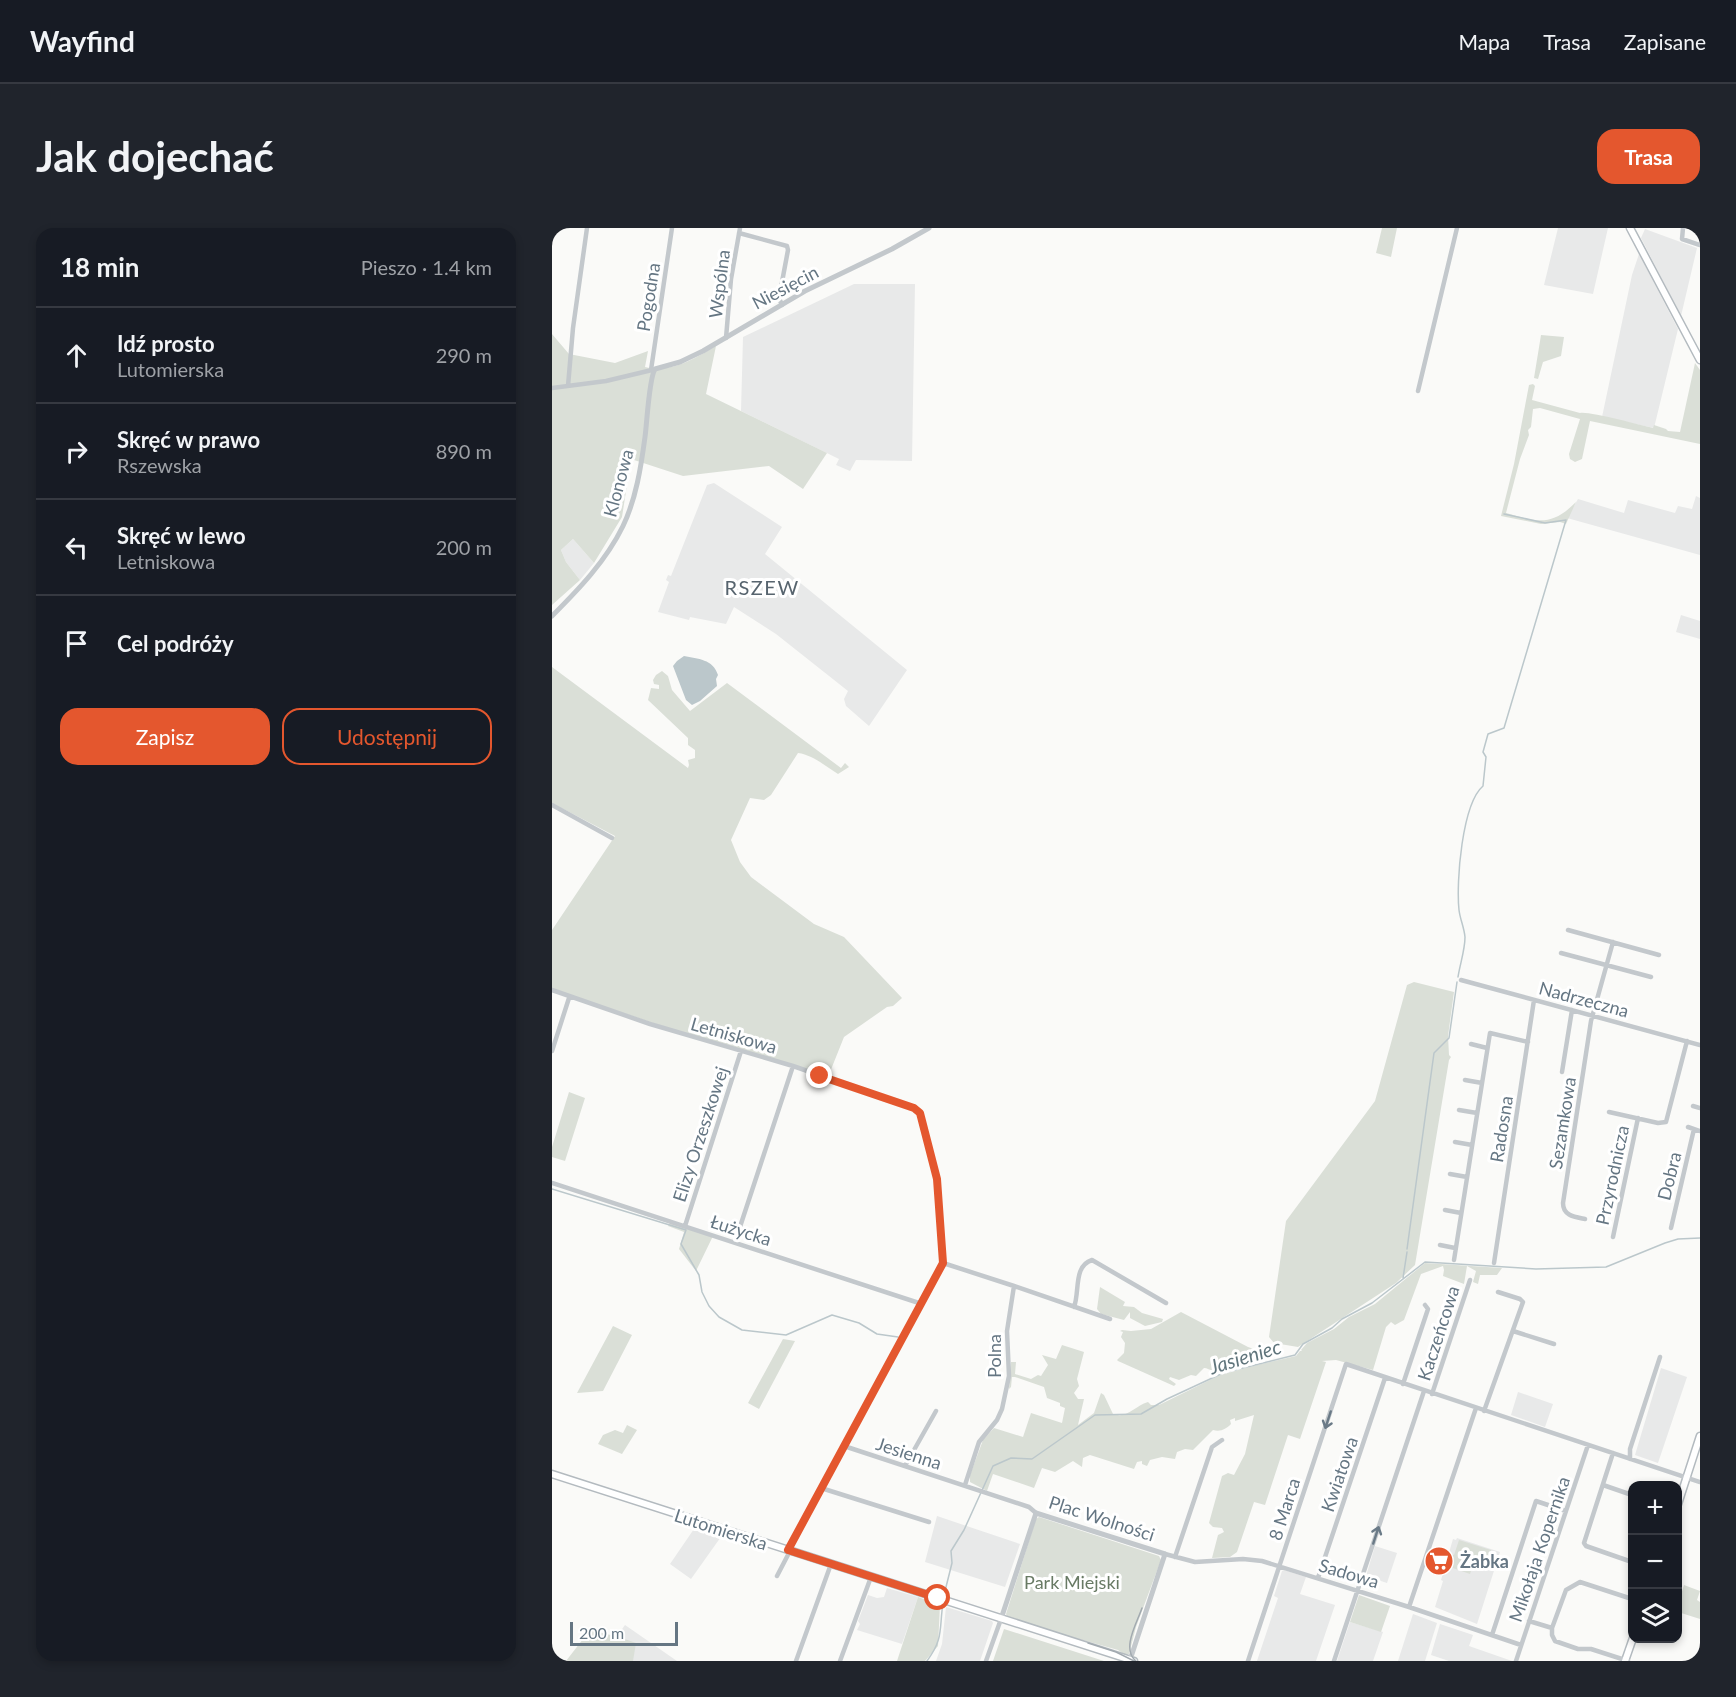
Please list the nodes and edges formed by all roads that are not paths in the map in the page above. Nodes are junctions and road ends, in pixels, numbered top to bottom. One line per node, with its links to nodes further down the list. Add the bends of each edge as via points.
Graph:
1 (587, 228): 13 (street)
2 (672, 228): 12 (street, Pogodna)
3 (929, 228): 9 (street, Niesięcin)
4 (1457, 228): 15 (street)
5 (1630, 228): 11 (main road)
6 (1683, 228): 8 (street, via 1682,239)
7 (740, 231): 9 (street, via 787,246); 10 (street, Wspólna)
8 (1700, 245)
9 (782, 304): 10 (street, Niesięcin)
10 (726, 338): 12 (street, Niesięcin, via 684,360)
11 (1700, 360)
12 (653, 370): 13 (street); 16 (street, Klonowa, via 639,474 626,521 598,566)
13 (568, 386): 14 (street)
14 (552, 388)
15 (1418, 391)
16 (552, 616)
17 (552, 805): 18 (street)
18 (612, 838)
19 (1568, 930): 20 (street)
20 (1613, 942): 22 (street); 23 (street)
21 (1560, 952): 23 (street)
22 (1659, 955)
23 (1607, 965): 24 (street); 30 (street)
24 (1651, 977)
25 (1461, 980): 28 (street, Nadrzeczna)
26 (552, 990): 27 (street, Letniskowa)
27 (569, 998): 36 (street); 37 (street, Letniskowa)
28 (1534, 1000): 29 (street, Nadrzeczna); 32 (street, Radosna)
29 (1572, 1010): 30 (street, Nadrzeczna); 39 (street)
30 (1593, 1016): 31 (street, Nadrzeczna); 57 (street, Sezamkowa, via 1563,1203 1567,1213)
31 (1687, 1041): 34 (street, Nadrzeczna); 47 (street, Przyrodnicza, via 1666,1122)
32 (1528, 1042): 35 (street, via 1490,1033); 66 (street, Radosna)
33 (1471, 1044): 35 (street)
34 (1700, 1045)
35 (1487, 1048): 41 (street)
36 (552, 1051)
37 (741, 1051): 38 (street, Letniskowa); 58 (street, Elizy Orzeszkowej)
38 (793, 1066): 61 (street); 65 (street, Letniskowa, via 916,1109 921,1115 939,1194)
39 (1562, 1072)
40 (1465, 1080): 41 (street)
41 (1482, 1083): 46 (street)
42 (1693, 1106): 43 (street)
43 (1700, 1108)
44 (1459, 1110): 46 (street)
45 (1609, 1112): 47 (street, Przyrodnicza)
46 (1477, 1113): 51 (street)
47 (1638, 1118): 60 (street, Przyrodnicza)
48 (1688, 1127): 49 (street, Dobra)
49 (1697, 1130): 59 (street, Dobra)
50 (1455, 1142): 51 (street)
51 (1472, 1145): 53 (street)
52 (1450, 1174): 53 (street)
53 (1467, 1177): 56 (street)
54 (552, 1183): 58 (street, Łużycka)
55 (1445, 1210): 56 (street)
56 (1461, 1213): 63 (street)
57 (1586, 1219)
58 (685, 1226): 61 (street, Łużycka)
59 (1671, 1228)
60 (1613, 1237)
61 (735, 1242): 71 (street, Łużycka)
62 (1440, 1245): 63 (street)
63 (1455, 1248): 64 (street)
64 (1454, 1260)
65 (943, 1263): 68 (street); 71 (street)
66 (1494, 1263)
67 (1470, 1280): 81 (street, Kaczeńcowa)
68 (1014, 1286): 73 (street); 95 (street, Polna, via 1007,1331 1009,1376 1002,1409 979,1442)
69 (1498, 1292): 75 (street, via 1522,1300)
70 (1166, 1303): 73 (street, via 1092,1260 1080,1272)
71 (922, 1304): 88 (street)
72 (1425, 1305): 79 (street, via 1428,1309)
73 (1074, 1307): 74 (street)
74 (1110, 1319)
75 (1513, 1331): 76 (street); 84 (street)
76 (1554, 1344)
77 (1660, 1356): 90 (street)
78 (1385, 1378): 79 (street); 108 (street, 8 Marca, one-way to 108, via 1346,1364); 111 (street, Kwiatowa)
79 (1403, 1384): 80 (street)
80 (1424, 1391): 81 (street); 112 (street, one-way to 80)
81 (1432, 1394): 82 (street)
82 (1476, 1408): 84 (street); 114 (street)
83 (936, 1411): 91 (street)
84 (1484, 1411): 87 (street)
85 (1700, 1436): 93 (main road)
86 (1222, 1440): 105 (street, via 1212,1447)
87 (1588, 1445): 89 (street); 100 (street, Mikołaja Kopernika)
88 (844, 1446): 91 (street, Jesienna); 97 (street)
89 (1613, 1454): 90 (street); 96 (street)
90 (1630, 1459): 93 (street)
91 (905, 1466): 95 (street, Jesienna)
92 (552, 1474): 103 (main road, Lutomierska)
93 (1686, 1477): 94 (street); 98 (main road)
94 (1700, 1482)
95 (965, 1485): 101 (street, via 1029,1507)
96 (1603, 1485): 99 (street); 106 (street, via 1584,1544)
97 (821, 1488): 102 (street); 103 (street)
98 (1682, 1489)
99 (1628, 1494)
100 (1566, 1511): 116 (street, Mikołaja Kopernika); 118 (street, via 1536,1501)
101 (1036, 1513): 104 (street, Plac Wolności); 115 (street, Plac Wolności)
102 (929, 1522)
103 (789, 1550): 107 (main road, Lutomierska); 109 (street)
104 (1165, 1554): 105 (street, Sadowa); 121 (street, Plac Wolności)
105 (1175, 1557): 108 (street, Sadowa, via 1200,1562 1249,1559)
106 (1628, 1560)
107 (831, 1564): 110 (main road, Lutomierska); 122 (street)
108 (1280, 1566): 111 (street, Sadowa); 125 (street, 8 Marca)
109 (777, 1576)
110 (871, 1577): 115 (main road, Lutomierska); 123 (street)
111 (1318, 1578): 112 (street, Sadowa)
112 (1358, 1590): 114 (street, Sadowa); 126 (street)
113 (1628, 1598): 117 (street, via 1580,1582 1566,1590)
114 (1409, 1606): 118 (street, Sadowa)
115 (1001, 1619): 121 (main road, Lutomierska); 124 (street, Plac Wolności)
116 (1529, 1621): 117 (street); 120 (street, Mikołaja Kopernika)
117 (1552, 1628): 128 (street, via 1555,1641)
118 (1492, 1635): 120 (street, Sadowa)
119 (1631, 1643): 128 (main road)
120 (1521, 1645): 127 (street, Mikołaja Kopernika)
121 (1131, 1660)
122 (796, 1661)
123 (840, 1661)
124 (986, 1661)
125 (1248, 1661)
126 (1334, 1661)
127 (1516, 1661)
128 (1626, 1661)

